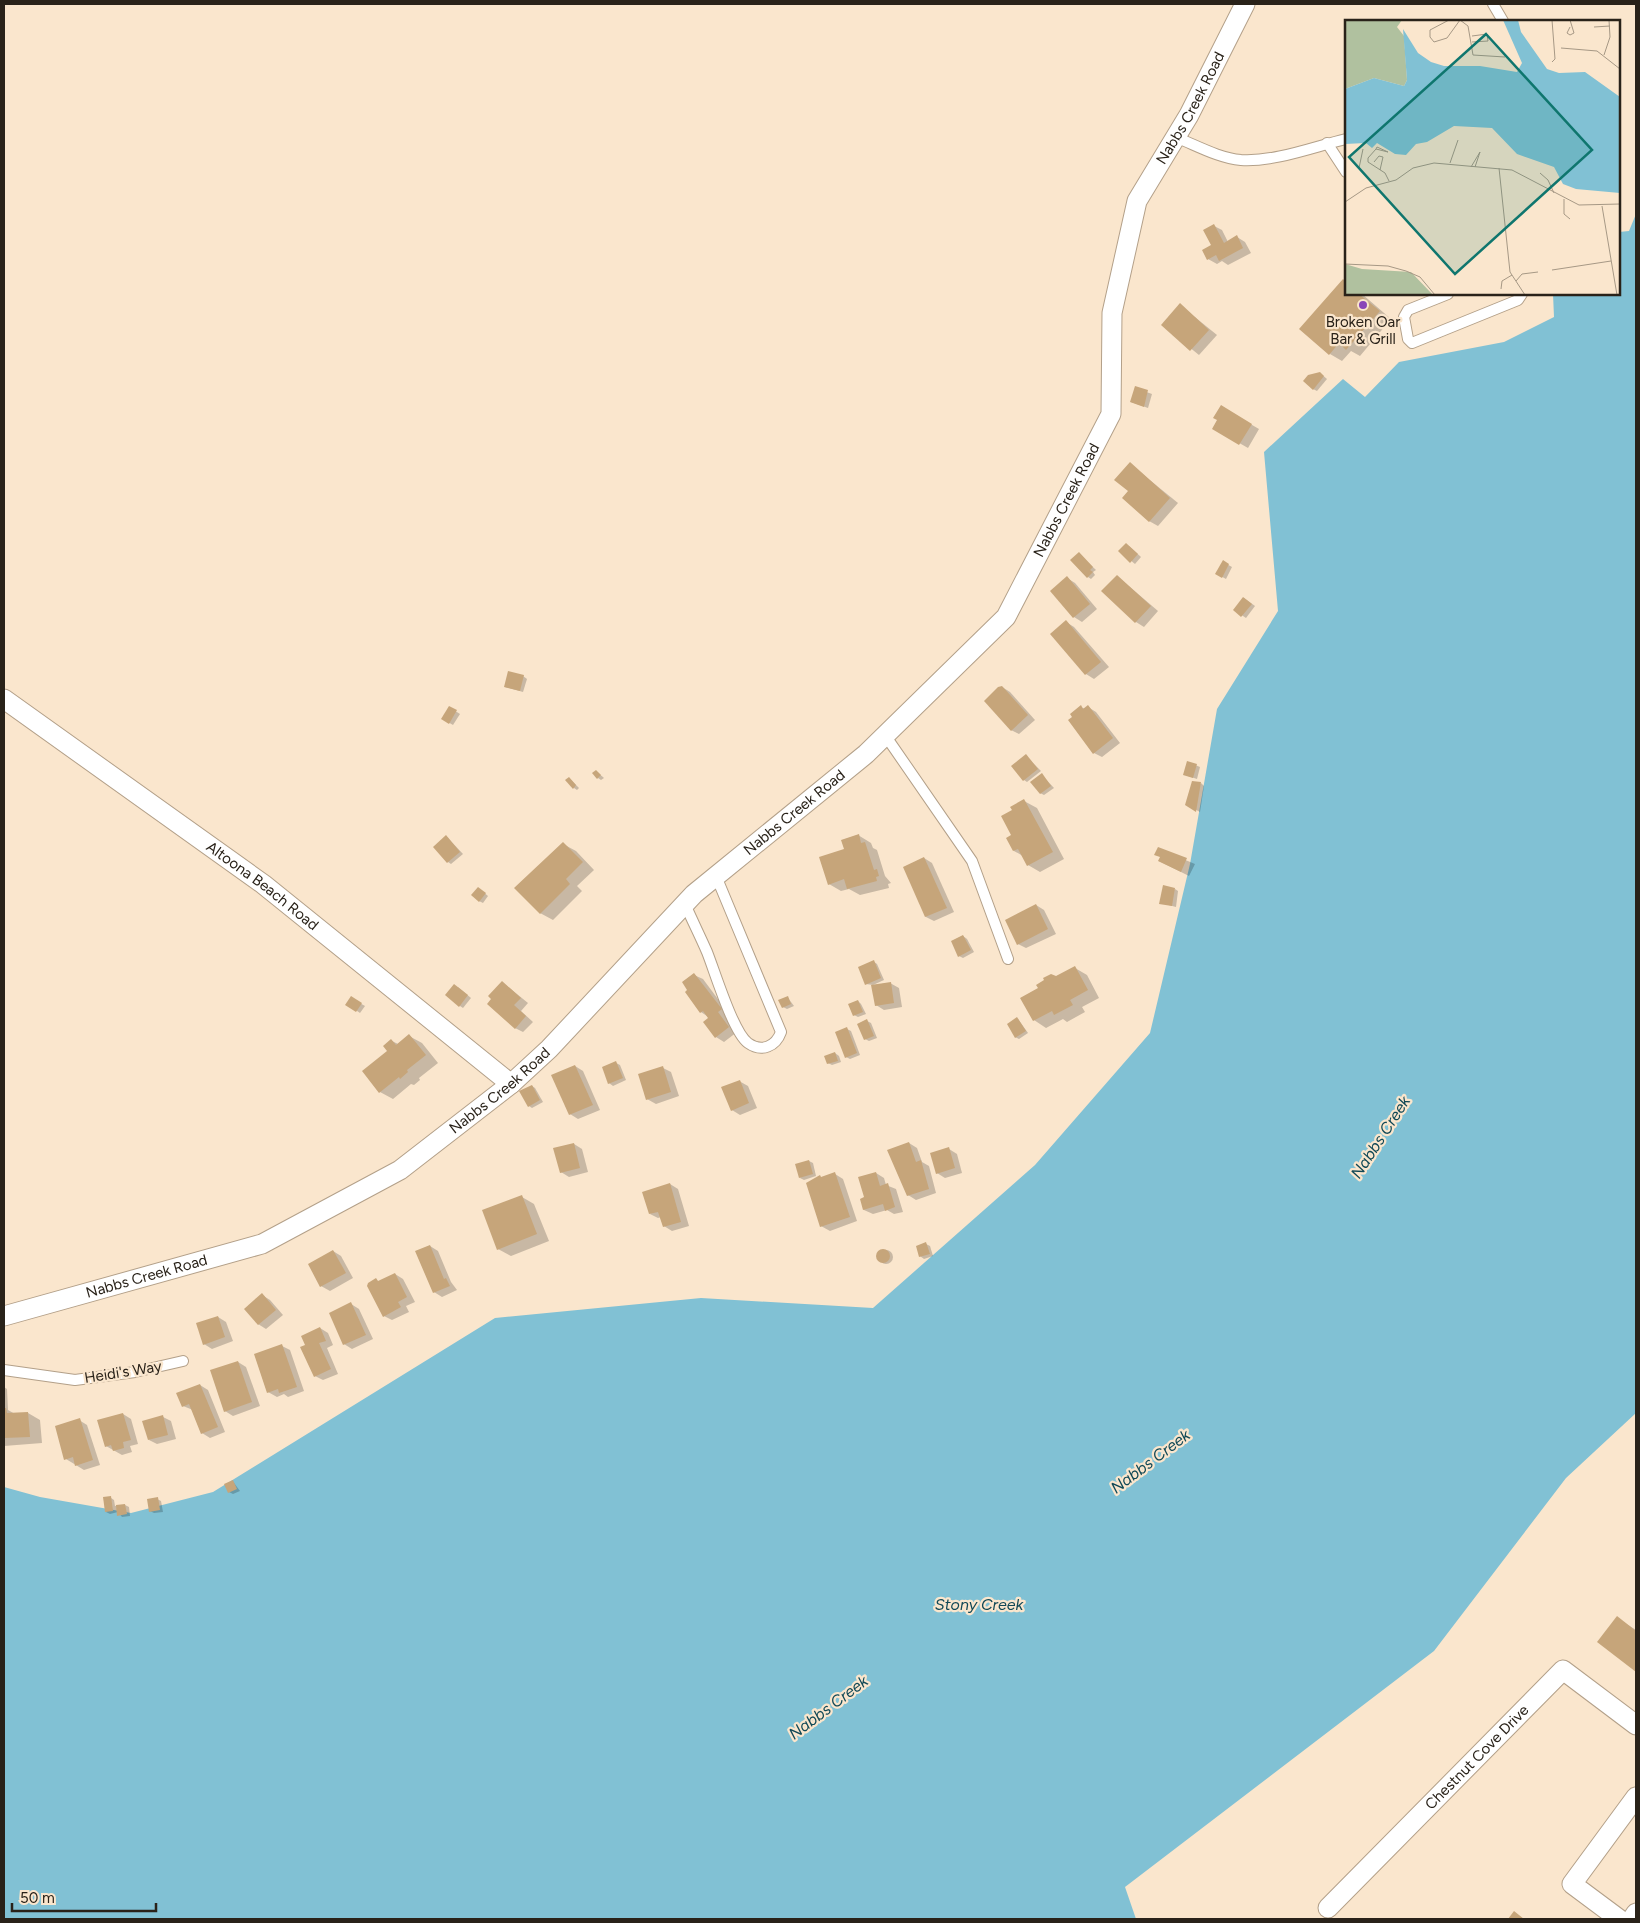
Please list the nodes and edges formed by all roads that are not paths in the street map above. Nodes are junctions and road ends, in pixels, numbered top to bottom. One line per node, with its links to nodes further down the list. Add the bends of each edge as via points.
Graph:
1 (1245, 4): 4 (street, Nabbs Creek Road)
2 (1493, 4): 3 (lane)
3 (1502, 20)
4 (1175, 137): 6 (lane, via 1240,160 1266,158); 11 (street, Nabbs Creek Road, via 1137,201 1112,313 1111,414 1006,617)
5 (1345, 139): 6 (lane)
6 (1327, 143): 7 (lane)
7 (1345, 170)
8 (1446, 295): 9 (lane, via 1408,310 1404,317 1408,339 1412,343 1518,300)
9 (1521, 295)
10 (4, 699): 15 (street, Altoona Beach Road, via 264,884)
11 (885, 736): 12 (street, Nabbs Creek Road); 14 (lane, via 972,861)
12 (716, 876): 13 (street, Nabbs Creek Road); 13 (lane, via 781,1032 778,1040 769,1047 747,1043 738,1029)
13 (684, 904): 15 (street, Nabbs Creek Road, via 549,1049)
14 (1008, 959)
15 (511, 1084): 16 (street, Nabbs Creek Road, via 400,1170 262,1244)
16 (4, 1316)
17 (183, 1361): 18 (lane, Heidi's Way, via 135,1372 75,1380)
18 (4, 1370)
19 (1636, 1725): 21 (street, Chestnut Cove Drive, via 1563,1670)
20 (1636, 1797): 23 (street, via 1572,1884)
21 (1328, 1908)
22 (1636, 1913): 24 (street)
23 (1619, 1919)
24 (1632, 1919)

